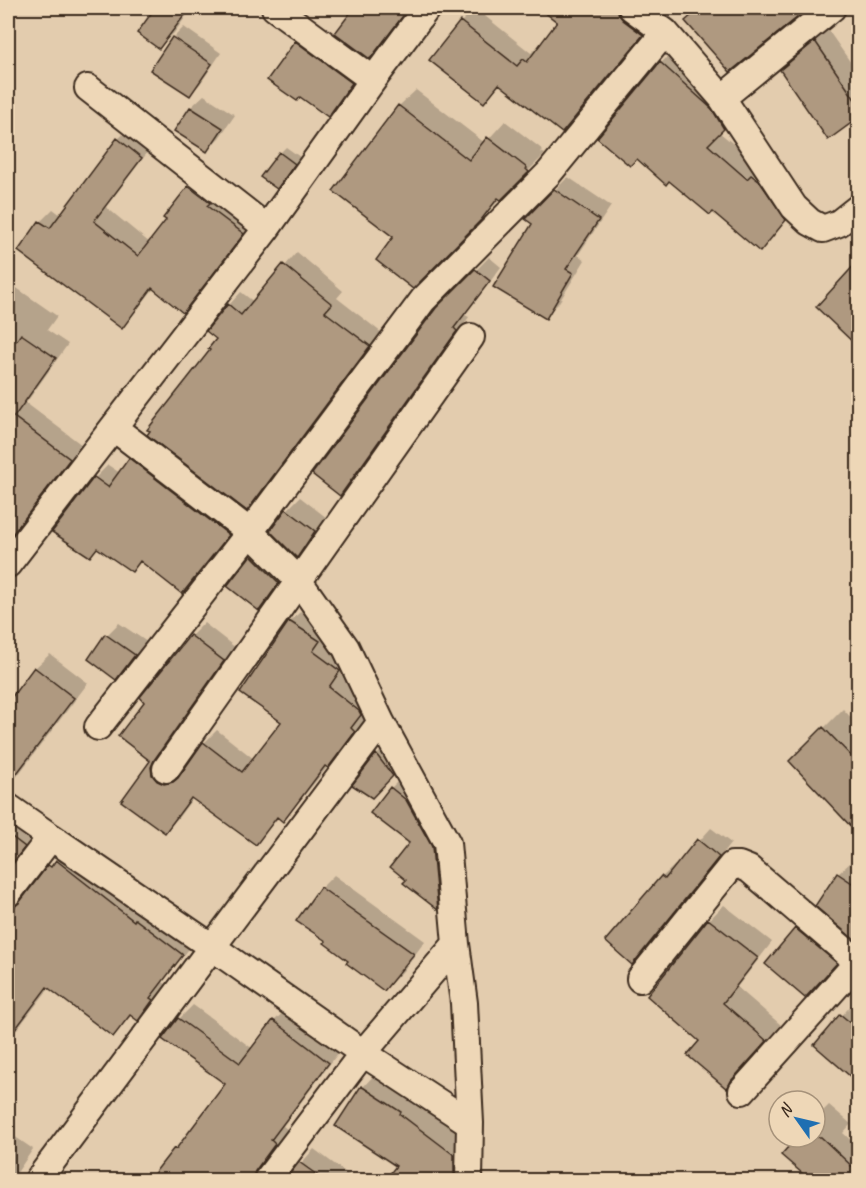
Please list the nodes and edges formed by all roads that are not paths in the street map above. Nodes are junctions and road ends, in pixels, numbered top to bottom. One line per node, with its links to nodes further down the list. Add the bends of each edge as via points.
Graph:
1 (275, 8): 6 (street)
2 (427, 8): 6 (street)
3 (632, 8): 5 (street)
4 (832, 8): 8 (street)
5 (664, 33): 8 (street); 13 (street, via 549,173 423,300)
6 (373, 80): 10 (street)
7 (88, 88): 10 (street)
8 (722, 98): 9 (street, via 794,207 810,222 823,229)
9 (856, 215)
10 (267, 228): 12 (street)
11 (471, 338): 15 (street)
12 (114, 428): 13 (street); 14 (street)
13 (250, 532): 15 (street); 17 (street)
14 (8, 564)
15 (298, 580): 16 (street, via 346,648); 18 (street)
16 (381, 722): 22 (street, via 447,843); 23 (street)
17 (98, 726)
18 (166, 769)
19 (8, 807): 20 (street)
20 (51, 837): 21 (street); 23 (street)
21 (8, 893)
22 (456, 944): 25 (street); 27 (street, via 464,1004)
23 (212, 947): 25 (street); 28 (street)
24 (640, 979): 26 (street, via 732,865 749,868 858,962)
25 (363, 1053): 27 (street); 29 (street)
26 (742, 1091)
27 (470, 1123): 30 (street)
28 (38, 1180)
29 (267, 1180)
30 (469, 1180)

